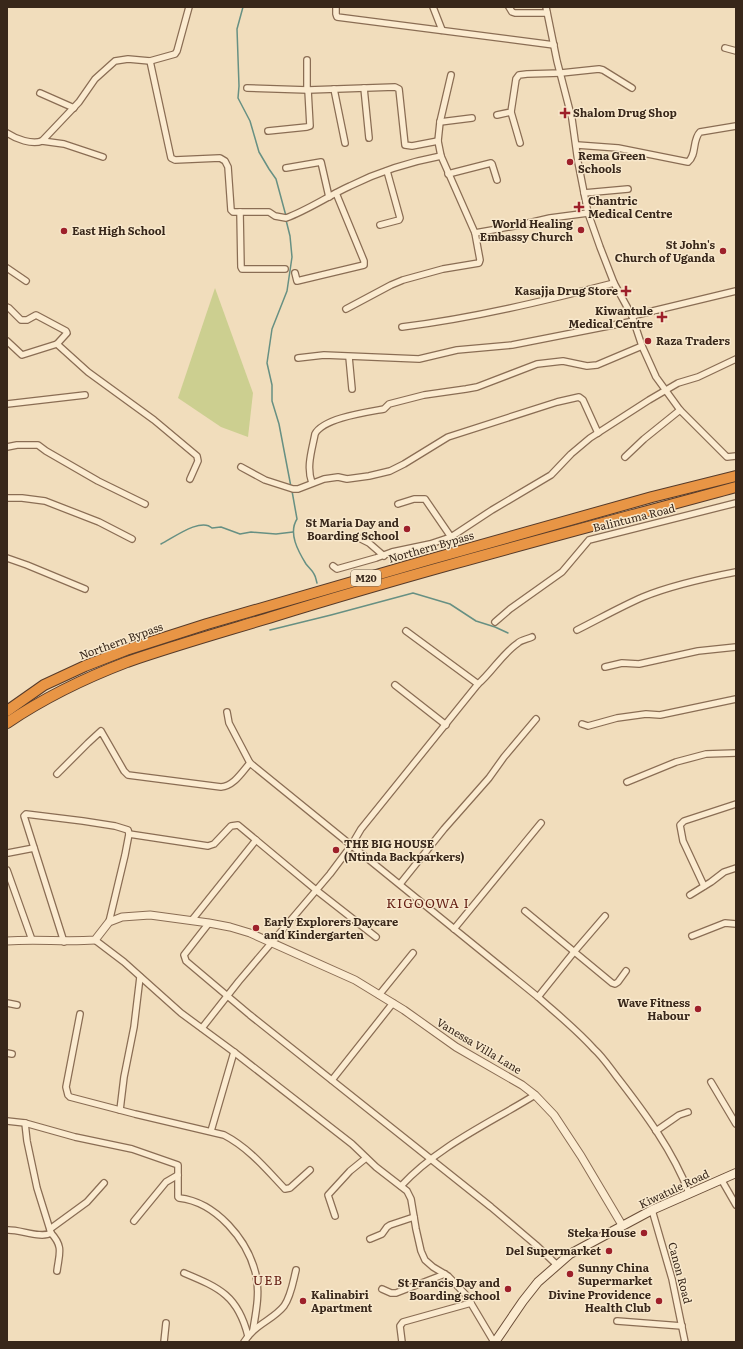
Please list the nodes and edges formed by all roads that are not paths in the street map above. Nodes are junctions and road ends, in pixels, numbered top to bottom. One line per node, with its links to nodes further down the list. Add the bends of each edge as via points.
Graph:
1 (189, 7): 12 (street, via 178,51)
2 (336, 7): 7 (street, via 337,17)
3 (433, 7): 7 (street)
4 (509, 7): 6 (street, via 515,13)
5 (546, 7): 6 (street)
6 (547, 14): 8 (street)
7 (442, 30): 8 (street)
8 (554, 46): 13 (street)
9 (725, 48): 10 (street)
10 (736, 51)
11 (307, 60): 19 (street)
12 (150, 61): 21 (street, via 115,61 95,79); 45 (street, via 171,158 223,159 228,167 231,210)
13 (560, 73): 17 (street, via 599,69); 22 (street, via 519,75 516,79); 34 (street)
14 (451, 75): 25 (street)
15 (247, 88): 19 (street)
16 (364, 88): 18 (street); 29 (street); 31 (street, via 398,88 405,145)
17 (632, 88)
18 (334, 89): 19 (street); 32 (street)
19 (308, 90): 27 (street, via 310,126)
20 (40, 93): 21 (street)
21 (74, 108): 30 (street)
22 (512, 112): 23 (street); 33 (street)
23 (497, 115)
24 (472, 118): 25 (street)
25 (440, 122): 31 (street)
26 (736, 126): 34 (street, via 700,132 696,136 692,158 688,162 618,148)
27 (268, 131)
28 (7, 134): 30 (street, via 34,143)
29 (369, 138)
30 (42, 141): 36 (street, via 64,144)
31 (438, 141): 35 (street)
32 (345, 143)
33 (520, 143)
34 (577, 145): 43 (street)
35 (441, 156): 38 (street, via 419,160); 39 (street)
36 (103, 157)
37 (286, 168): 44 (street, via 321,162)
38 (387, 171): 42 (street); 47 (street, via 400,217 399,220)
39 (448, 174): 40 (street, via 491,163); 48 (street)
40 (497, 180)
41 (628, 189): 43 (street)
42 (336, 193): 44 (street); 51 (street, via 364,265 297,282)
43 (584, 193): 46 (street)
44 (329, 197): 45 (street, via 286,218 269,212)
45 (240, 212): 50 (street, via 242,269)
46 (588, 213): 48 (street); 53 (street)
47 (380, 225)
48 (475, 233): 56 (street, via 480,260 477,264 443,269 403,280)
49 (7, 268): 52 (street)
50 (285, 268)
51 (295, 273)
52 (26, 281)
53 (614, 283): 57 (street); 58 (street, via 508,309)
54 (736, 291): 57 (street)
55 (7, 307): 60 (street, via 21,320 36,315 66,331 67,334)
56 (346, 309)
57 (633, 318): 61 (street); 62 (street, via 512,345 457,350 419,359)
58 (402, 327)
59 (7, 341): 60 (street, via 22,355)
60 (57, 344): 76 (street, via 88,372 154,420 197,456 198,461)
61 (642, 346): 66 (street, via 656,376); 77 (street, via 596,365 587,366 563,361 537,364 477,387 424,394 389,404 384,409 330,422 315,434 310,460)
62 (349, 357): 63 (street); 65 (street)
63 (298, 358)
64 (736, 360): 66 (street, via 678,383)
65 (352, 388)
66 (667, 391): 69 (street); 70 (street)
67 (85, 395): 68 (street)
68 (7, 404)
69 (680, 410): 72 (street, via 727,457); 73 (street, via 644,438)
70 (598, 433): 77 (street, via 583,400 578,397 448,437 390,470 369,476 347,479 338,477); 84 (street, via 571,454 551,475)
71 (7, 447): 81 (street, via 38,445 98,481)
72 (736, 456)
73 (625, 457)
74 (241, 466): 77 (street, via 265,480 293,489)
75 (736, 476): 100 (highway, Northern Bypass / M20, via 428,560 126,650 44,686)
76 (190, 480)
77 (312, 483)
78 (736, 487): 103 (highway, Northern Bypass / M20, via 307,606 135,660 56,694)
79 (9, 498): 85 (street, via 45,501 99,522)
80 (736, 503): 91 (street, Balintuma Road, via 589,540 562,572)
81 (145, 504)
82 (398, 504): 84 (street, via 414,499 425,499)
83 (358, 537): 86 (street)
84 (451, 537): 86 (street)
85 (132, 539)
86 (384, 556): 88 (street, via 338,569)
87 (7, 558): 90 (street)
88 (333, 566)
89 (736, 572): 92 (street, via 645,596)
90 (84, 589)
91 (495, 622)
92 (577, 630)
93 (406, 631): 97 (street)
94 (532, 637): 97 (street, via 518,642)
95 (736, 647): 96 (street, via 698,651 639,664 622,663)
96 (605, 667)
97 (478, 684): 105 (street)
98 (395, 685): 105 (street)
99 (736, 698): 104 (street, via 660,715 617,718 588,726)
100 (7, 711)
101 (227, 712): 107 (street, via 229,723)
102 (536, 719): 119 (street)
103 (7, 723)
104 (582, 724)
105 (446, 725): 114 (street, via 373,813)
106 (736, 753): 109 (street, via 706,754 676,762)
107 (250, 763): 108 (street, via 231,784 226,786 128,775 101,731); 114 (street)
108 (57, 774)
109 (627, 782)
110 (736, 804): 120 (street, via 684,821 680,825 683,841)
111 (541, 823): 129 (street)
112 (129, 834): 113 (street, via 208,846 214,844 236,824); 115 (street, via 126,829 115,826 26,814 24,816); 126 (street)
113 (256, 840): 121 (street); 125 (street)
114 (351, 846): 119 (street); 121 (street)
115 (34, 848): 116 (street); 135 (street)
116 (8, 853)
117 (736, 868): 120 (street, via 724,872)
118 (7, 870): 132 (street)
119 (400, 884): 129 (street)
120 (704, 886): 122 (street)
121 (316, 890): 131 (street); 136 (street)
122 (690, 894)
123 (525, 911): 137 (street)
124 (605, 916): 137 (street)
125 (192, 920): 126 (street, Vanessa Villa Lane, via 140,915 122,917); 127 (street, Vanessa Villa Lane)
126 (109, 922): 133 (street)
127 (209, 923): 136 (street, Vanessa Villa Lane, via 250,933); 141 (street, via 184,957)
128 (736, 924): 130 (street, via 725,923)
129 (454, 929): 143 (street)
130 (692, 936)
131 (376, 937)
132 (32, 940): 134 (street); 135 (street)
133 (95, 940): 135 (street); 140 (street)
134 (7, 941)
135 (64, 942)
136 (272, 943): 141 (street); 142 (street, Vanessa Villa Lane, via 355,980)
137 (574, 952): 139 (street, via 612,983 618,982); 143 (street)
138 (413, 953): 142 (street)
139 (626, 971)
140 (140, 976): 148 (street); 153 (street)
141 (228, 995): 148 (street); 150 (street)
142 (379, 995): 145 (street, Vanessa Villa Lane)
143 (538, 997): 158 (street, via 596,1050)
144 (7, 1003): 146 (street)
145 (392, 1003): 150 (street); 152 (street, Vanessa Villa Lane, via 456,1047)
146 (17, 1005)
147 (80, 1014): 153 (street, via 66,1087 68,1095)
148 (202, 1028): 149 (street)
149 (234, 1052): 159 (street); 160 (street, via 352,1144)
150 (332, 1080): 161 (street)
151 (711, 1082): 157 (street)
152 (535, 1095): 161 (street); 174 (street, Vanessa Villa Lane, via 558,1121)
153 (120, 1110): 159 (street)
154 (688, 1112): 158 (street, via 673,1118)
155 (7, 1121): 156 (street)
156 (25, 1123): 164 (street, via 158,1157 178,1165); 176 (street, via 37,1188)
157 (736, 1124)
158 (656, 1131): 168 (street)
159 (211, 1132): 162 (street, via 233,1140 262,1164 285,1189 290,1188)
160 (366, 1158): 167 (street); 171 (street, via 328,1195)
161 (432, 1158): 167 (street); 178 (street, via 536,1245)
162 (310, 1170)
163 (736, 1173): 165 (main road, Kiwatule Road)
164 (178, 1175): 173 (street, via 166,1182); 188 (street, via 178,1197 192,1200 219,1216 248,1250 256,1274 257,1288)
165 (721, 1180): 168 (main road, Kiwatule Road); 169 (street)
166 (104, 1183): 176 (street, via 87,1202)
167 (401, 1186): 172 (street, via 411,1199)
168 (689, 1193): 170 (main road, Kiwatule Road)
169 (736, 1205)
170 (652, 1210): 174 (main road, Kiwatule Road); 187 (street, Canon Road, via 672,1279)
171 (335, 1216)
172 (414, 1217): 177 (street, via 390,1224 382,1234); 182 (street, via 423,1256 433,1267)
173 (134, 1221)
174 (622, 1225): 178 (main road, Kiwatule Road, via 581,1247)
175 (7, 1230): 176 (street, via 46,1236)
176 (50, 1231): 180 (street, via 58,1240 60,1247)
177 (370, 1239)
178 (556, 1265): 193 (main road, Kiwatule Road, via 523,1300)
179 (296, 1270): 188 (street, via 284,1306)
180 (57, 1271)
181 (184, 1273): 189 (street, via 228,1296 242,1316)
182 (445, 1274): 183 (street, via 396,1293); 184 (street)
183 (382, 1289)
184 (471, 1303): 192 (street, via 403,1322 400,1326); 193 (street)
185 (617, 1321): 187 (street)
186 (166, 1323): 190 (street)
187 (682, 1326): 194 (street, Canon Road)
188 (253, 1330): 189 (street)
189 (248, 1336): 191 (street)
190 (164, 1342)
191 (244, 1342)
192 (402, 1342)
193 (494, 1342)
194 (686, 1342)

